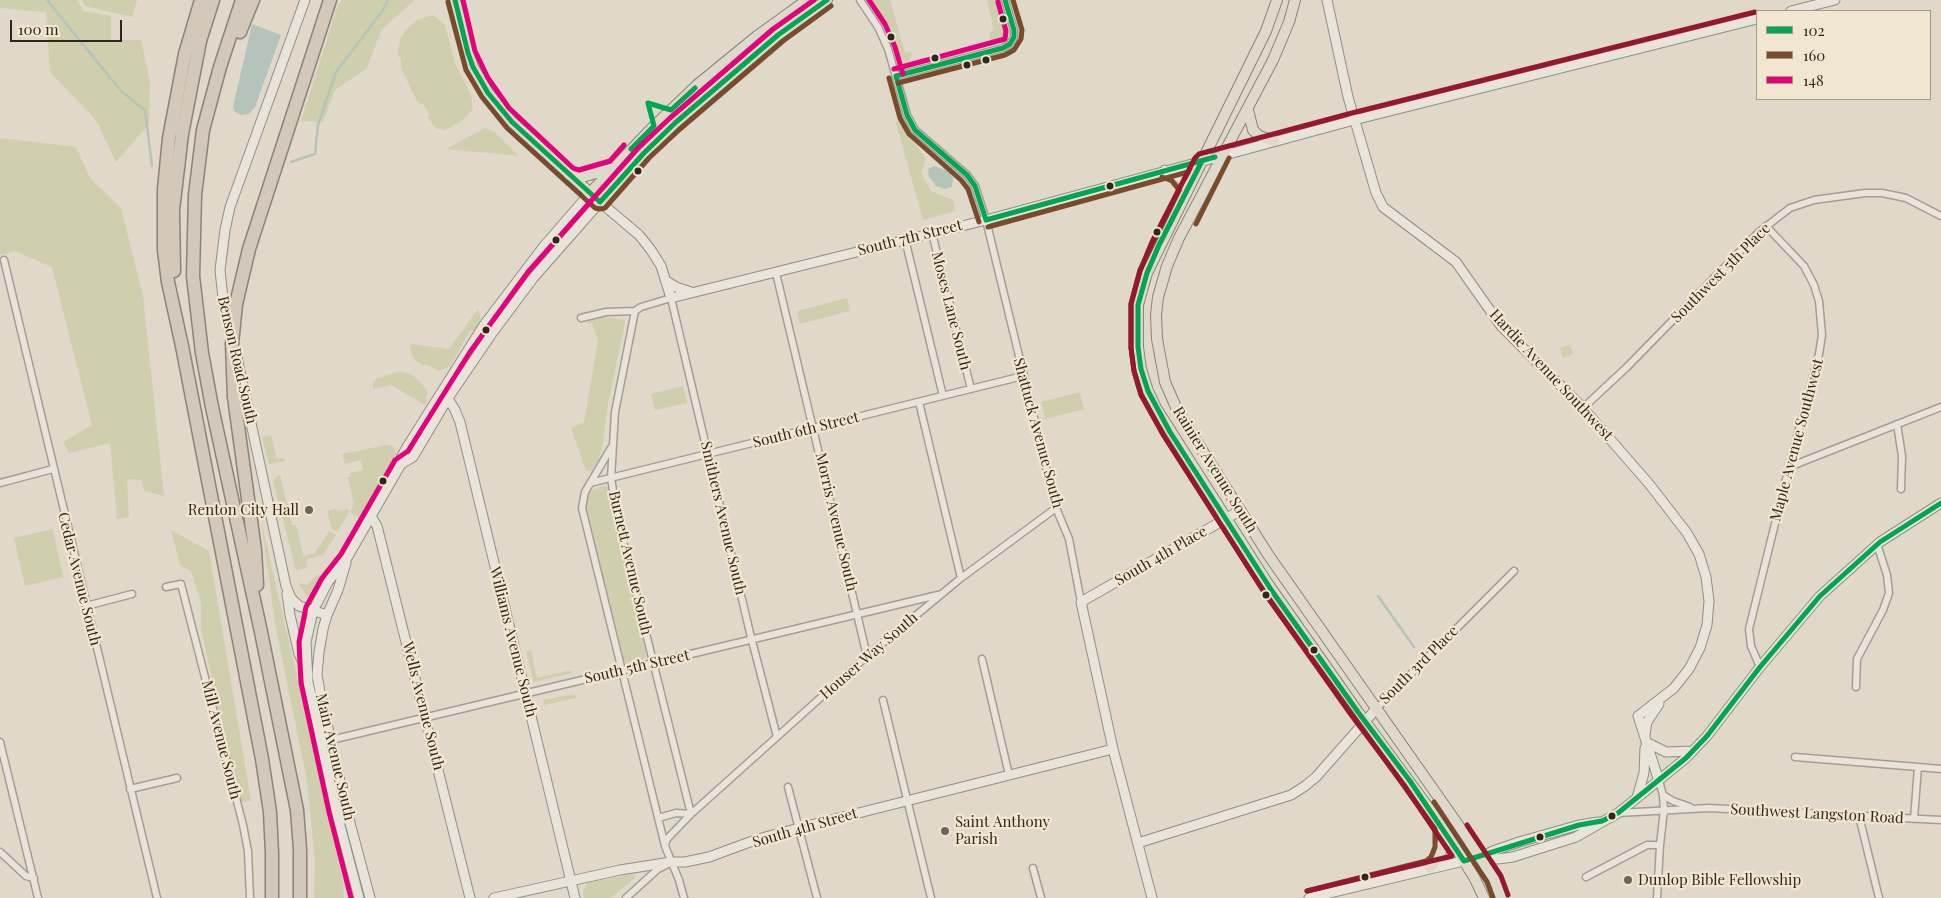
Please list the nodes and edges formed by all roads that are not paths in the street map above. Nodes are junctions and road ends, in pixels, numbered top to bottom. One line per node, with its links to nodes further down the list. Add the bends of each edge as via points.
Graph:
1 (200, 0): 49 (highway, via 178,89 164,189 164,250)
2 (213, 0): 49 (highway, via 200,41 187,108 173,210 174,286)
3 (242, 0): 26 (highway)
4 (252, 0): 26 (highway, via 220,94)
5 (305, 0): 76 (street, Benson Road South, via 230,207 220,270 224,308 246,391)
6 (330, 0): 85 (highway, bridge, via 248,249 236,304 232,344 234,397 255,550)
7 (456, 0): 33 (main road, via 468,53 481,82 503,113)
8 (807, 0): 18 (main road)
9 (827, 0): 20 (main road, via 778,35)
10 (860, 0): 21 (street, Shattuck Avenue South, via 878,27)
11 (1006, 0): 21 (street, via 1014,30 1010,44)
12 (1276, 0): 30 (main road, Rainier Avenue South, via 1266,31)
13 (1835, 0): 16 (street)
14 (1296, 1): 23 (main road, Rainier Avenue South, via 1273,60)
15 (1326, 2): 24 (street, Hardie Avenue Southwest)
16 (1800, 4)
17 (1756, 19): 24 (street, South 7th Street)
18 (747, 44): 19 (main road); 20 (main road, via 746,52 732,67)
19 (724, 63): 22 (main road, via 721,75 702,91); 25 (main road)
20 (731, 75): 22 (main road)
21 (896, 76): 38 (street, Shattuck Avenue South, via 907,115 915,130 976,186)
22 (703, 99): 27 (main road)
23 (1248, 110): 28 (main road, via 1256,134); 29 (main road, Rainier Avenue South)
24 (1354, 120): 28 (street, South 7th Street); 56 (street, Hardie Avenue Southwest, via 1383,207 1456,262 1501,326)
25 (657, 123): 27 (main road); 31 (main road)
26 (203, 130): 85 (highway, via 194,218 196,312 212,407)
27 (660, 137): 36 (main road)
28 (1274, 141): 29 (street, South 7th Street)
29 (1222, 155): 30 (street, South 7th Street); 69 (main road, Rainier Avenue South, via 1167,266 1158,297 1157,339 1165,382 1178,412)
30 (1202, 161): 32 (street, South 7th Street); 34 (main road, Rainier Avenue South)
31 (614, 168): 33 (main road, via 584,177); 35 (main road)
32 (1165, 170): 34 (street, via 1182,180); 38 (street, South 7th Street)
33 (570, 175): 35 (main road)
34 (1187, 190): 71 (main road, Rainier Avenue South, via 1147,273 1138,305 1138,347 1144,381 1156,408)
35 (590, 193): 36 (main road); 52 (street, via 494,311)
36 (600, 202): 44 (street, via 639,235 661,266); 52 (street, via 534,277)
37 (1941, 216): 39 (street, Southwest 5th Place, via 1893,194 1865,193 1802,203)
38 (986, 220): 40 (street, South 7th Street); 50 (street, Shattuck Avenue South)
39 (1766, 226): 56 (street, Southwest 5th Place); 61 (street, Maple Avenue Southwest, via 1804,266 1814,284 1822,320 1819,354)
40 (932, 233): 41 (street, South 7th Street); 51 (street, Moses Lane South)
41 (905, 240): 43 (street, South 7th Street); 53 (street)
42 (4, 260): 62 (street, Cedar Avenue South)
43 (776, 273): 45 (street, South 7th Street); 58 (street, Morris Avenue South)
44 (665, 280): 45 (street, via 683,290); 46 (street)
45 (696, 292): 46 (street, South 7th Street)
46 (671, 298): 47 (street, South 7th Street); 60 (street, Smithers Avenue South)
47 (635, 311): 48 (street, South 7th Street, via 606,312); 59 (street, Burnett Avenue South, via 615,412)
48 (581, 318)
49 (182, 346): 144 (highway, via 262,759 270,812)
50 (1023, 376): 51 (street, South 6th Street); 68 (street, Shattuck Avenue South)
51 (971, 389): 53 (street, South 6th Street)
52 (446, 394): 70 (street, via 413,457 401,464); 94 (street, Williams Avenue South, via 460,422)
53 (943, 396): 54 (street, South 6th Street)
54 (919, 402): 58 (street, South 6th Street); 75 (street)
55 (1941, 407): 57 (street)
56 (1583, 408): 95 (street, Hardie Avenue Southwest, via 1687,533 1703,566 1709,601 1704,637 1689,669)
57 (1898, 424): 61 (street); 66 (street, via 1902,456)
58 (814, 428): 60 (street, South 6th Street); 83 (street, Morris Avenue South)
59 (612, 446): 63 (street, Burnett Avenue South); 65 (street, Burnett Avenue South)
60 (708, 454): 63 (street, South 6th Street); 86 (street, Smithers Avenue South)
61 (1789, 467): 90 (street, Maple Avenue Southwest, via 1749,628 1751,646)
62 (53, 469): 64 (street); 81 (street, Cedar Avenue South)
63 (611, 478): 65 (street, South 6th Street); 89 (street, Burnett Avenue South, via 618,521)
64 (0, 483)
65 (590, 483): 92 (street, Burnett Avenue South, via 582,508)
66 (1900, 489)
67 (1941, 503): 72 (street)
68 (1056, 508): 75 (street, Houser Way South); 80 (street, Shattuck Avenue South, via 1069,539)
69 (1241, 510): 71 (street, South 4th Place); 97 (main road, Rainier Avenue South, via 1269,556)
70 (371, 516): 73 (street); 98 (street, Wells Avenue South, via 378,526)
71 (1225, 518): 80 (street, South 4th Place); 99 (main road, Rainier Avenue South)
72 (1878, 544): 90 (street, via 1820,596); 93 (street, via 1889,593 1857,659)
73 (347, 558): 82 (street, Main Avenue South, via 328,582); 84 (street, Main Avenue South)
74 (1514, 571): 97 (street, South 3rd Place)
75 (961, 578): 79 (street, Houser Way South)
76 (286, 586): 82 (street, Benson Road South, via 295,603); 91 (street, via 299,654)
77 (166, 587): 143 (street, Mill Avenue South, via 181,584 243,824)
78 (132, 594): 81 (street)
79 (942, 594): 83 (street, South 5th Street); 87 (street, Houser Way South)
80 (1081, 602): 104 (street, Shattuck Avenue South)
81 (86, 606): 115 (street, Cedar Avenue South)
82 (313, 611): 84 (street, Benson Road South); 91 (street, Main Avenue South, via 306,642)
83 (858, 614): 86 (street, South 5th Street); 87 (street, Morris Avenue South)
84 (327, 615): 101 (street, Main Avenue South, via 318,675)
85 (261, 632): 145 (highway, via 297,810)
86 (752, 640): 89 (street, South 5th Street); 100 (street, Smithers Avenue South)
87 (867, 656): 100 (street, Houser Way South)
88 (982, 659): 111 (street)
89 (654, 663): 92 (street, South 5th Street); 122 (street, Burnett Avenue South)
90 (1760, 667): 105 (street)
91 (306, 668): 146 (street, Main Avenue South, via 321,746)
92 (622, 671): 94 (street, South 5th Street); 124 (street, Burnett Avenue South)
93 (1856, 687)
94 (525, 694): 98 (street, South 5th Street); 140 (street, Williams Avenue South)
95 (1665, 696): 103 (street, Hardie Avenue Southwest, via 1647,722); 103 (street, Hardie Avenue Southwest, via 1638,716)
96 (883, 700): 118 (street)
97 (1376, 709): 99 (street, South 3rd Place); 133 (main road, Rainier Avenue South)
98 (427, 718): 101 (street, South 5th Street); 148 (street, Wells Avenue South)
99 (1364, 721): 127 (main road, Rainier Avenue South); 129 (street, South 3rd Place, via 1316,777 1291,794)
100 (777, 737): 122 (street, Houser Way South)
101 (331, 740): 147 (street, Main Avenue South)
102 (0, 742): 139 (street)
103 (1646, 742): 105 (street, via 1666,752); 113 (street, Hardie Avenue Southwest); 117 (street, via 1644,773)
104 (1113, 749): 106 (street, South 4th Street); 108 (street, Shattuck Avenue South)
105 (1693, 751): 113 (street)
106 (1102, 752): 108 (street); 111 (street, South 4th Street)
107 (1795, 757): 109 (street)
108 (1118, 767): 129 (street, Shattuck Avenue South)
109 (1918, 767): 110 (street); 125 (street)
110 (1941, 769)
111 (1008, 775): 118 (street, South 4th Street)
112 (176, 778): 115 (street)
113 (1659, 781): 116 (street, Hardie Avenue Southwest); 117 (street)
114 (788, 787): 128 (street)
115 (130, 788): 142 (street, Cedar Avenue South)
116 (1663, 795): 119 (street, Southwest Langston Road); 120 (street, Hardie Avenue Southwest)
117 (1637, 798): 121 (street)
118 (907, 801): 128 (street, South 4th Street); 154 (street)
119 (1694, 808): 120 (street, Southwest Langston Road); 123 (street, Southwest Langston Road)
120 (1664, 810): 121 (street, Southwest Langston Road); 131 (street, Hardie Avenue Southwest)
121 (1618, 812): 133 (street, via 1576,837 1498,859)
122 (690, 814): 124 (street, via 676,813); 130 (street)
123 (1860, 816): 125 (street, Southwest Langston Road); 161 (street)
124 (658, 818): 130 (street, Burnett Avenue South)
125 (1914, 819): 126 (street, Southwest Langston Road)
126 (1941, 820)
127 (1442, 826): 134 (main road, Rainier Avenue South); 137 (main road, via 1442,852)
128 (799, 828): 135 (street, South 4th Street, via 709,857); 153 (street)
129 (1138, 843): 156 (street, Shattuck Avenue South)
130 (665, 845): 135 (street, Burnett Avenue South)
131 (1660, 845): 138 (street, via 1647,845); 160 (street, Hardie Avenue Southwest)
132 (0, 852): 139 (street, via 26,876)
133 (1480, 858): 134 (street); 159 (main road, Rainier Avenue South)
134 (1464, 861): 137 (street); 158 (main road, Rainier Avenue South)
135 (671, 862): 140 (street, South 4th Street); 151 (street, via 658,869); 152 (street, Burnett Avenue South)
136 (1033, 868): 155 (street)
137 (1430, 868): 157 (street)
138 (1586, 876)
139 (34, 878): 141 (street)
140 (571, 881): 149 (street, South 4th Street); 150 (street, Williams Avenue South)
141 (38, 898)
142 (157, 898)
143 (250, 898)
144 (272, 898)
145 (300, 898)
146 (359, 898)
147 (370, 898)
148 (470, 898)
149 (494, 898)
150 (575, 898)
151 (626, 898)
152 (684, 898)
153 (817, 898)
154 (931, 898)
155 (1041, 898)
156 (1152, 898)
157 (1309, 898)
158 (1484, 898)
159 (1501, 898)
160 (1657, 898)
161 (1878, 898)

